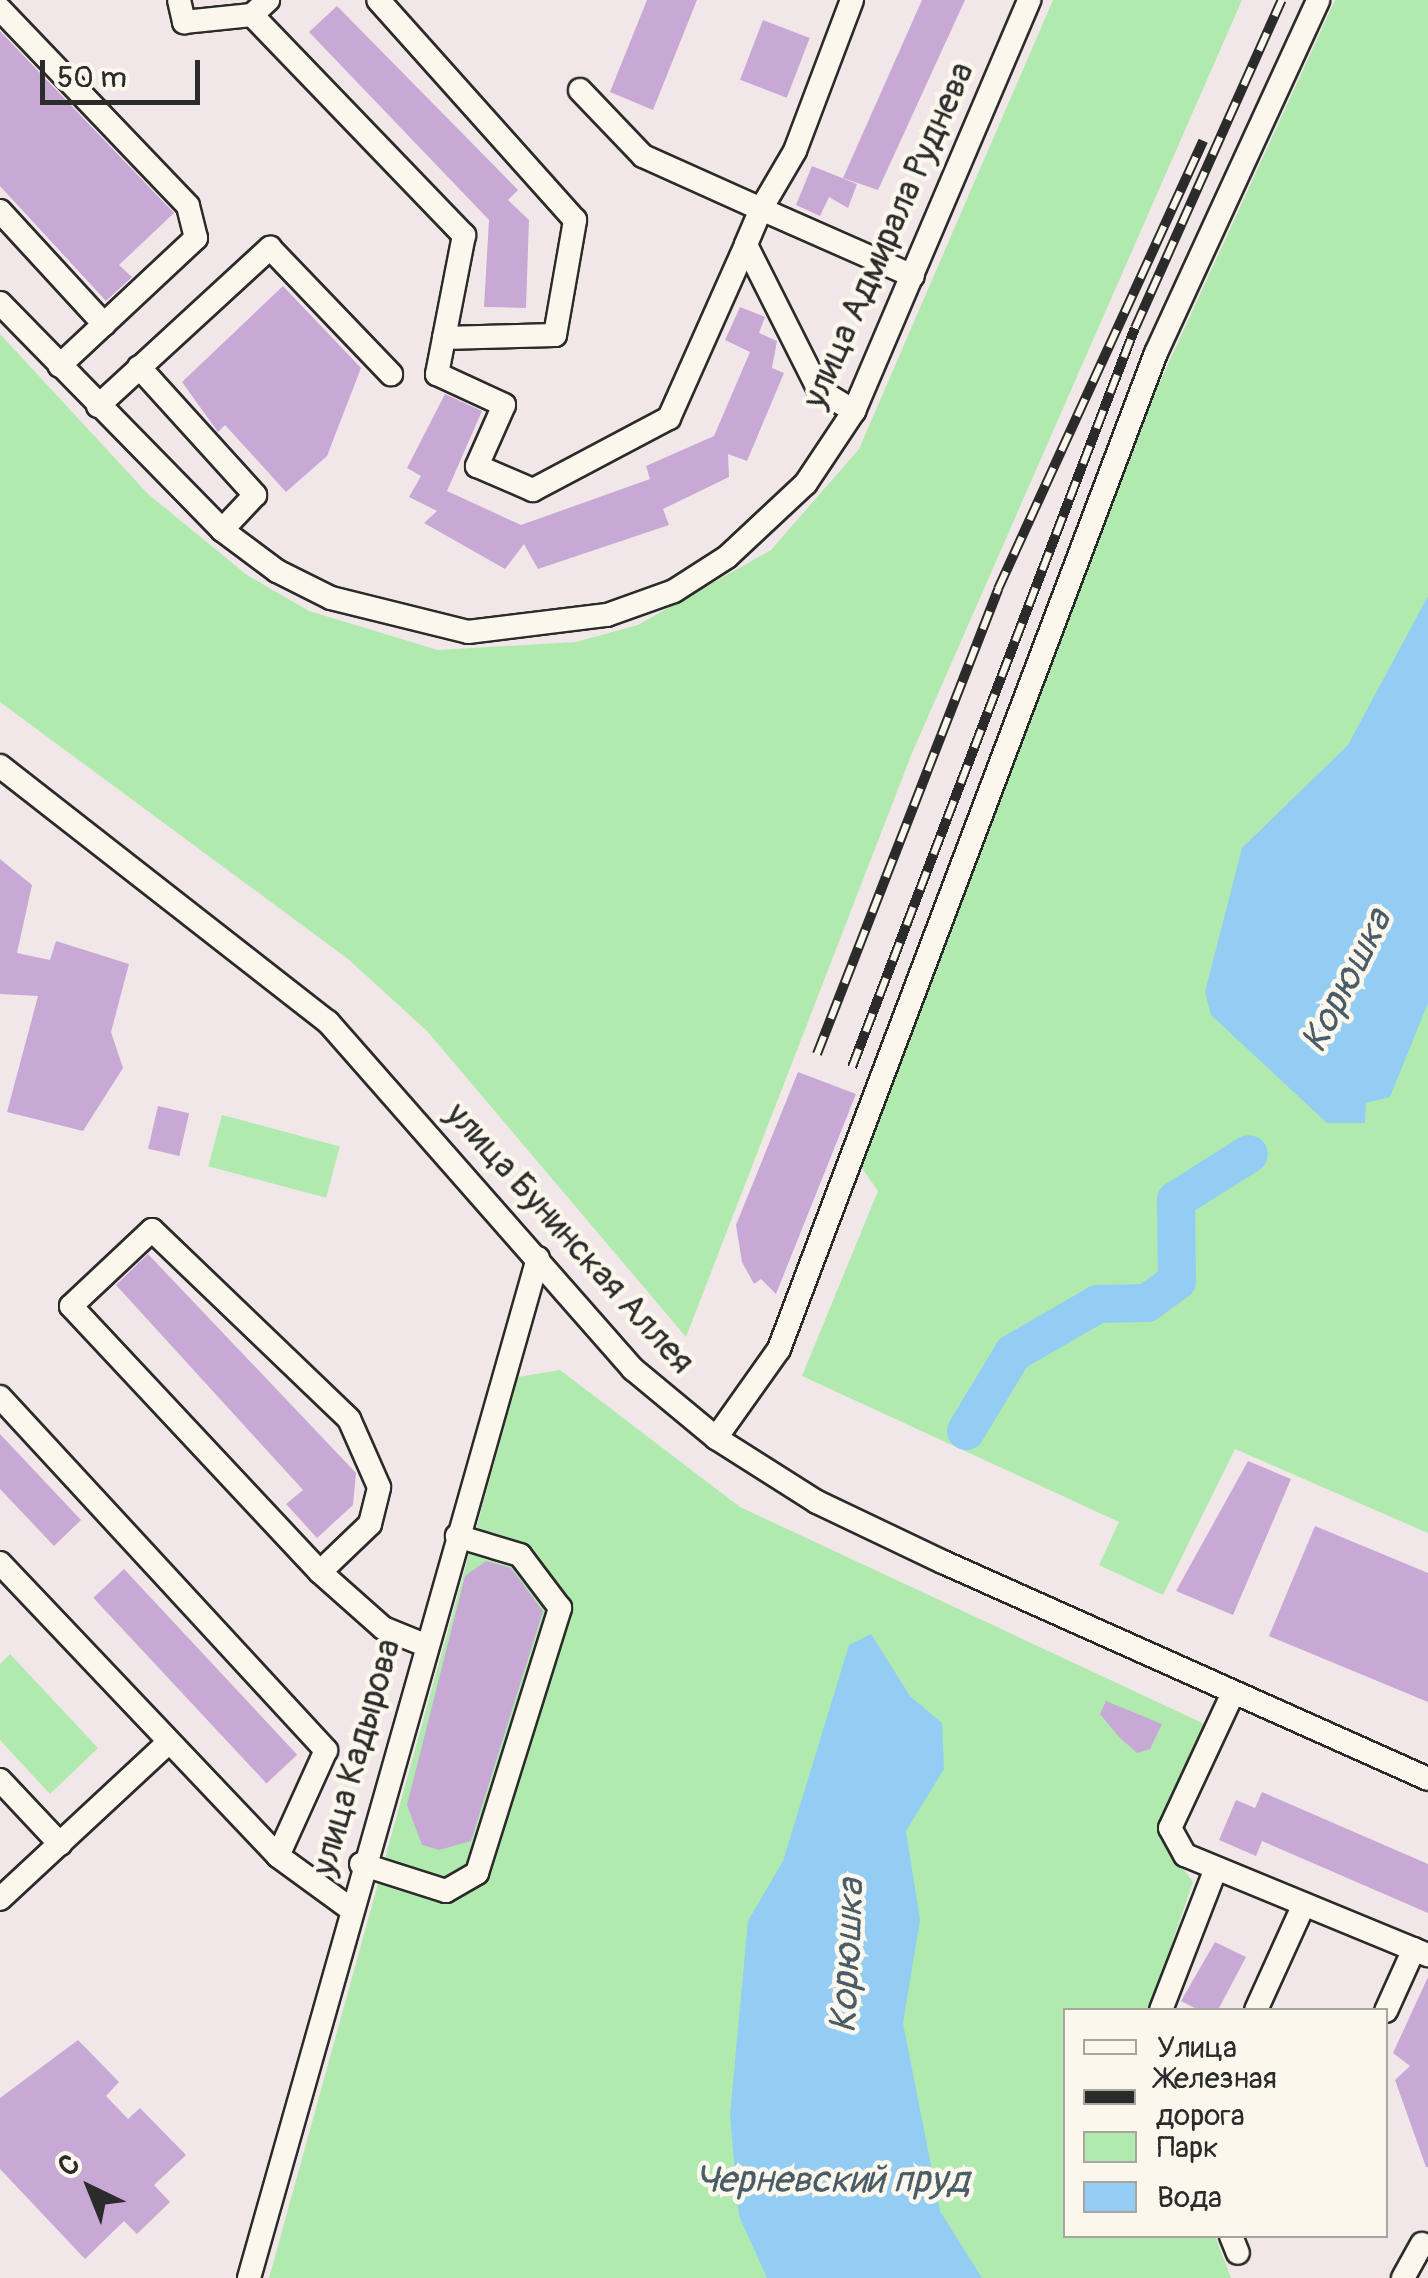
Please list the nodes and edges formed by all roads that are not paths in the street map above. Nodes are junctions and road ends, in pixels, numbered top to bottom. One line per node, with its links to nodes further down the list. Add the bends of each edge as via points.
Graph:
1 (179, 0): 6 (street, via 184,22)
2 (378, 0): 15 (street, via 574,220 555,335)
3 (852, 0): 9 (street, via 795,151)
4 (1029, 0): 12 (street, улица Адмирала Руднева)
5 (1318, 0): 25 (street, via 1156,353 778,1349)
6 (260, 7): 15 (street, via 464,235)
7 (0, 9): 14 (street, via 188,206 196,238)
8 (580, 90): 9 (street, via 644,156)
9 (761, 209): 11 (street); 12 (street)
10 (0, 212): 14 (street)
11 (746, 245): 15 (street, via 669,418 533,490 476,466 504,405 437,374); 20 (street, via 819,390)
12 (913, 276): 20 (street, улица Адмирала Руднева)
13 (0, 303): 16 (street, улица Адмирала Руднева)
14 (104, 324): 16 (street)
15 (444, 338)
16 (59, 366): 19 (street, улица Адмирала Руднева)
17 (139, 368): 18 (street, via 270,248); 19 (street); 21 (street, via 255,495)
18 (391, 374)
19 (98, 406): 21 (street, улица Адмирала Руднева)
20 (854, 411): 21 (street, улица Адмирала Руднева, via 806,484 727,557 674,591 542,630 468,632 348,604 277,572)
21 (222, 530)
22 (0, 766): 23 (street, улица Бунинская Аллея, via 328,1022)
23 (538, 1258): 25 (street, улица Бунинская Аллея, via 633,1369); 26 (street, улица Кадырова)
24 (0, 1397): 35 (street, via 326,1750)
25 (716, 1438): 30 (street, улица Бунинская Аллея, via 818,1502)
26 (457, 1536): 29 (street, улица Кадырова); 36 (street, via 520,1555 560,1608 477,1874 446,1891)
27 (0, 1563): 31 (street)
28 (320, 1572): 28 (street, via 71,1306 152,1230 348,1419 380,1487 370,1524); 29 (street, via 383,1628)
29 (425, 1645): 36 (street, улица Кадырова)
30 (1233, 1693): 32 (street, улица Бунинская Аллея); 37 (street, via 1170,1828 1185,1855)
31 (166, 1745): 34 (street); 35 (street)
32 (1428, 1779)
33 (0, 1780): 34 (street)
34 (60, 1844): 38 (street)
35 (278, 1856): 40 (street)
36 (360, 1864): 40 (street, улица Кадырова)
37 (1216, 1868): 39 (street); 42 (street)
38 (0, 1900)
39 (1304, 1904): 41 (street); 43 (street)
40 (348, 1908): 46 (street, улица Кадырова)
41 (1421, 1952): 44 (street)
42 (1162, 2008)
43 (1257, 2008)
44 (1388, 2008)
45 (1428, 2261): 47 (street, via 1422,2244)
46 (249, 2278)
47 (1403, 2278)

